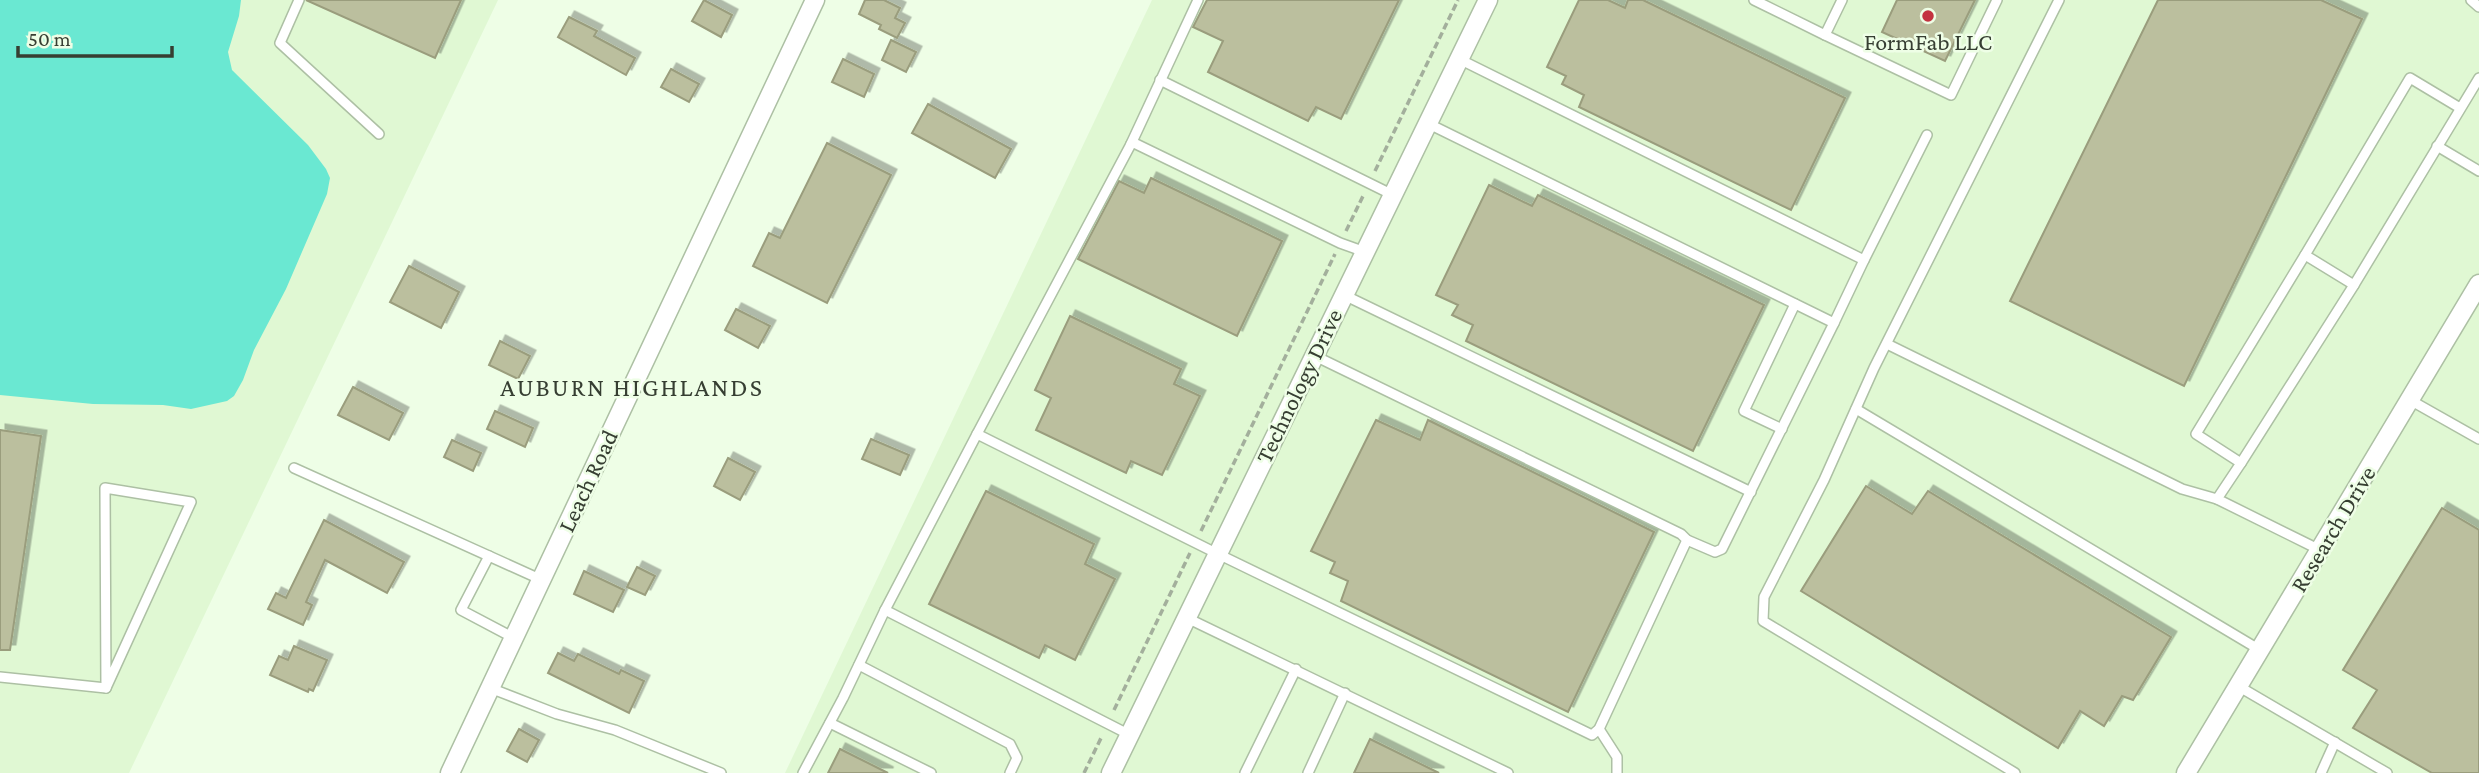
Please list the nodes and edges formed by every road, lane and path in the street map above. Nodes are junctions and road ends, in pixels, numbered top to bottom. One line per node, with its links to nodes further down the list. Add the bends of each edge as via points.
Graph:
1 (299, 0): 18 (lane, via 280,43)
2 (815, 0): 50 (street, Leach Road)
3 (1198, 0): 15 (lane)
4 (1458, 0): 23 (path)
5 (1488, 0): 13 (street, Technology Drive)
6 (1754, 0): 12 (lane)
7 (1842, 0): 12 (lane)
8 (1997, 0): 12 (lane, via 1951,95)
9 (2059, 0): 34 (lane)
10 (2471, 0): 11 (lane)
11 (2479, 7)
12 (1825, 35)
13 (1459, 60): 17 (street, Technology Drive); 28 (lane)
14 (2479, 78): 16 (lane)
15 (1160, 80): 20 (lane); 23 (lane)
16 (2460, 107): 21 (lane); 27 (lane, via 2410,78)
17 (1427, 123): 24 (street, Technology Drive); 32 (lane)
18 (379, 134)
19 (1927, 135): 28 (lane)
20 (1130, 144): 25 (lane); 39 (lane)
21 (2437, 146): 22 (lane); 30 (lane)
22 (2479, 171)
23 (1369, 183): 24 (lane); 25 (path)
24 (1393, 195): 26 (street, Technology Drive)
25 (1340, 243): 26 (lane); 46 (path)
26 (1365, 252): 31 (street, Technology Drive)
27 (2305, 255): 30 (lane); 41 (lane, via 2196,434)
28 (1864, 260): 33 (lane)
29 (2479, 284): 36 (street, Research Drive)
30 (2354, 285): 41 (lane)
31 (1344, 295): 35 (street, Technology Drive); 43 (lane)
32 (1795, 304): 33 (lane); 38 (lane, via 1744,411)
33 (1834, 323): 38 (lane)
34 (1887, 344): 37 (lane); 44 (lane, via 2182,489)
35 (1315, 356): 45 (lane); 48 (street, Technology Drive)
36 (2410, 400): 40 (lane); 47 (street, Research Drive)
37 (1856, 409): 54 (lane); 78 (lane, via 1764,597 1763,621)
38 (1782, 429): 43 (lane)
39 (977, 434): 46 (lane); 51 (lane)
40 (2479, 439)
41 (2241, 463): 44 (lane)
42 (294, 468): 49 (lane)
43 (1751, 492): 45 (lane, via 1722,549 1715,552)
44 (2217, 499): 47 (lane)
45 (1687, 540): 64 (lane)
46 (1195, 543): 48 (lane); 63 (path)
47 (2320, 550): 54 (street, Research Drive)
48 (1218, 554): 52 (street, Technology Drive); 64 (lane, via 1592,735)
49 (489, 556): 50 (lane); 53 (lane, via 461,610)
50 (541, 580): 53 (street, Leach Road)
51 (885, 610): 55 (lane); 63 (lane)
52 (1187, 618): 56 (lane); 65 (street, Technology Drive)
53 (514, 638): 60 (street, Leach Road)
54 (2260, 650): 58 (street, Research Drive)
55 (859, 665): 62 (lane); 72 (lane, via 1010,744 1017,758)
56 (1296, 670): 61 (lane); 74 (lane)
57 (0, 677): 59 (lane)
58 (2238, 686): 66 (lane); 79 (street, Research Drive)
59 (106, 688): 59 (lane, via 163,564 191,502 105,488)
60 (490, 688): 68 (street, Leach Road); 69 (lane, via 615,730)
61 (1345, 693): 75 (lane); 76 (lane)
62 (830, 723): 70 (lane); 71 (lane)
63 (1108, 724): 65 (lane); 73 (path)
64 (1599, 729): 77 (lane, via 1617,757)
65 (1130, 735): 67 (street, Technology Drive)
66 (2335, 742): 80 (lane); 81 (lane)
67 (1117, 771)
68 (450, 773)
69 (721, 773)
70 (803, 773)
71 (931, 773)
72 (1010, 773)
73 (1084, 773)
74 (1245, 773)
75 (1308, 773)
76 (1508, 773)
77 (1617, 773)
78 (2015, 773)
79 (2186, 773)
80 (2321, 773)
81 (2387, 773)

